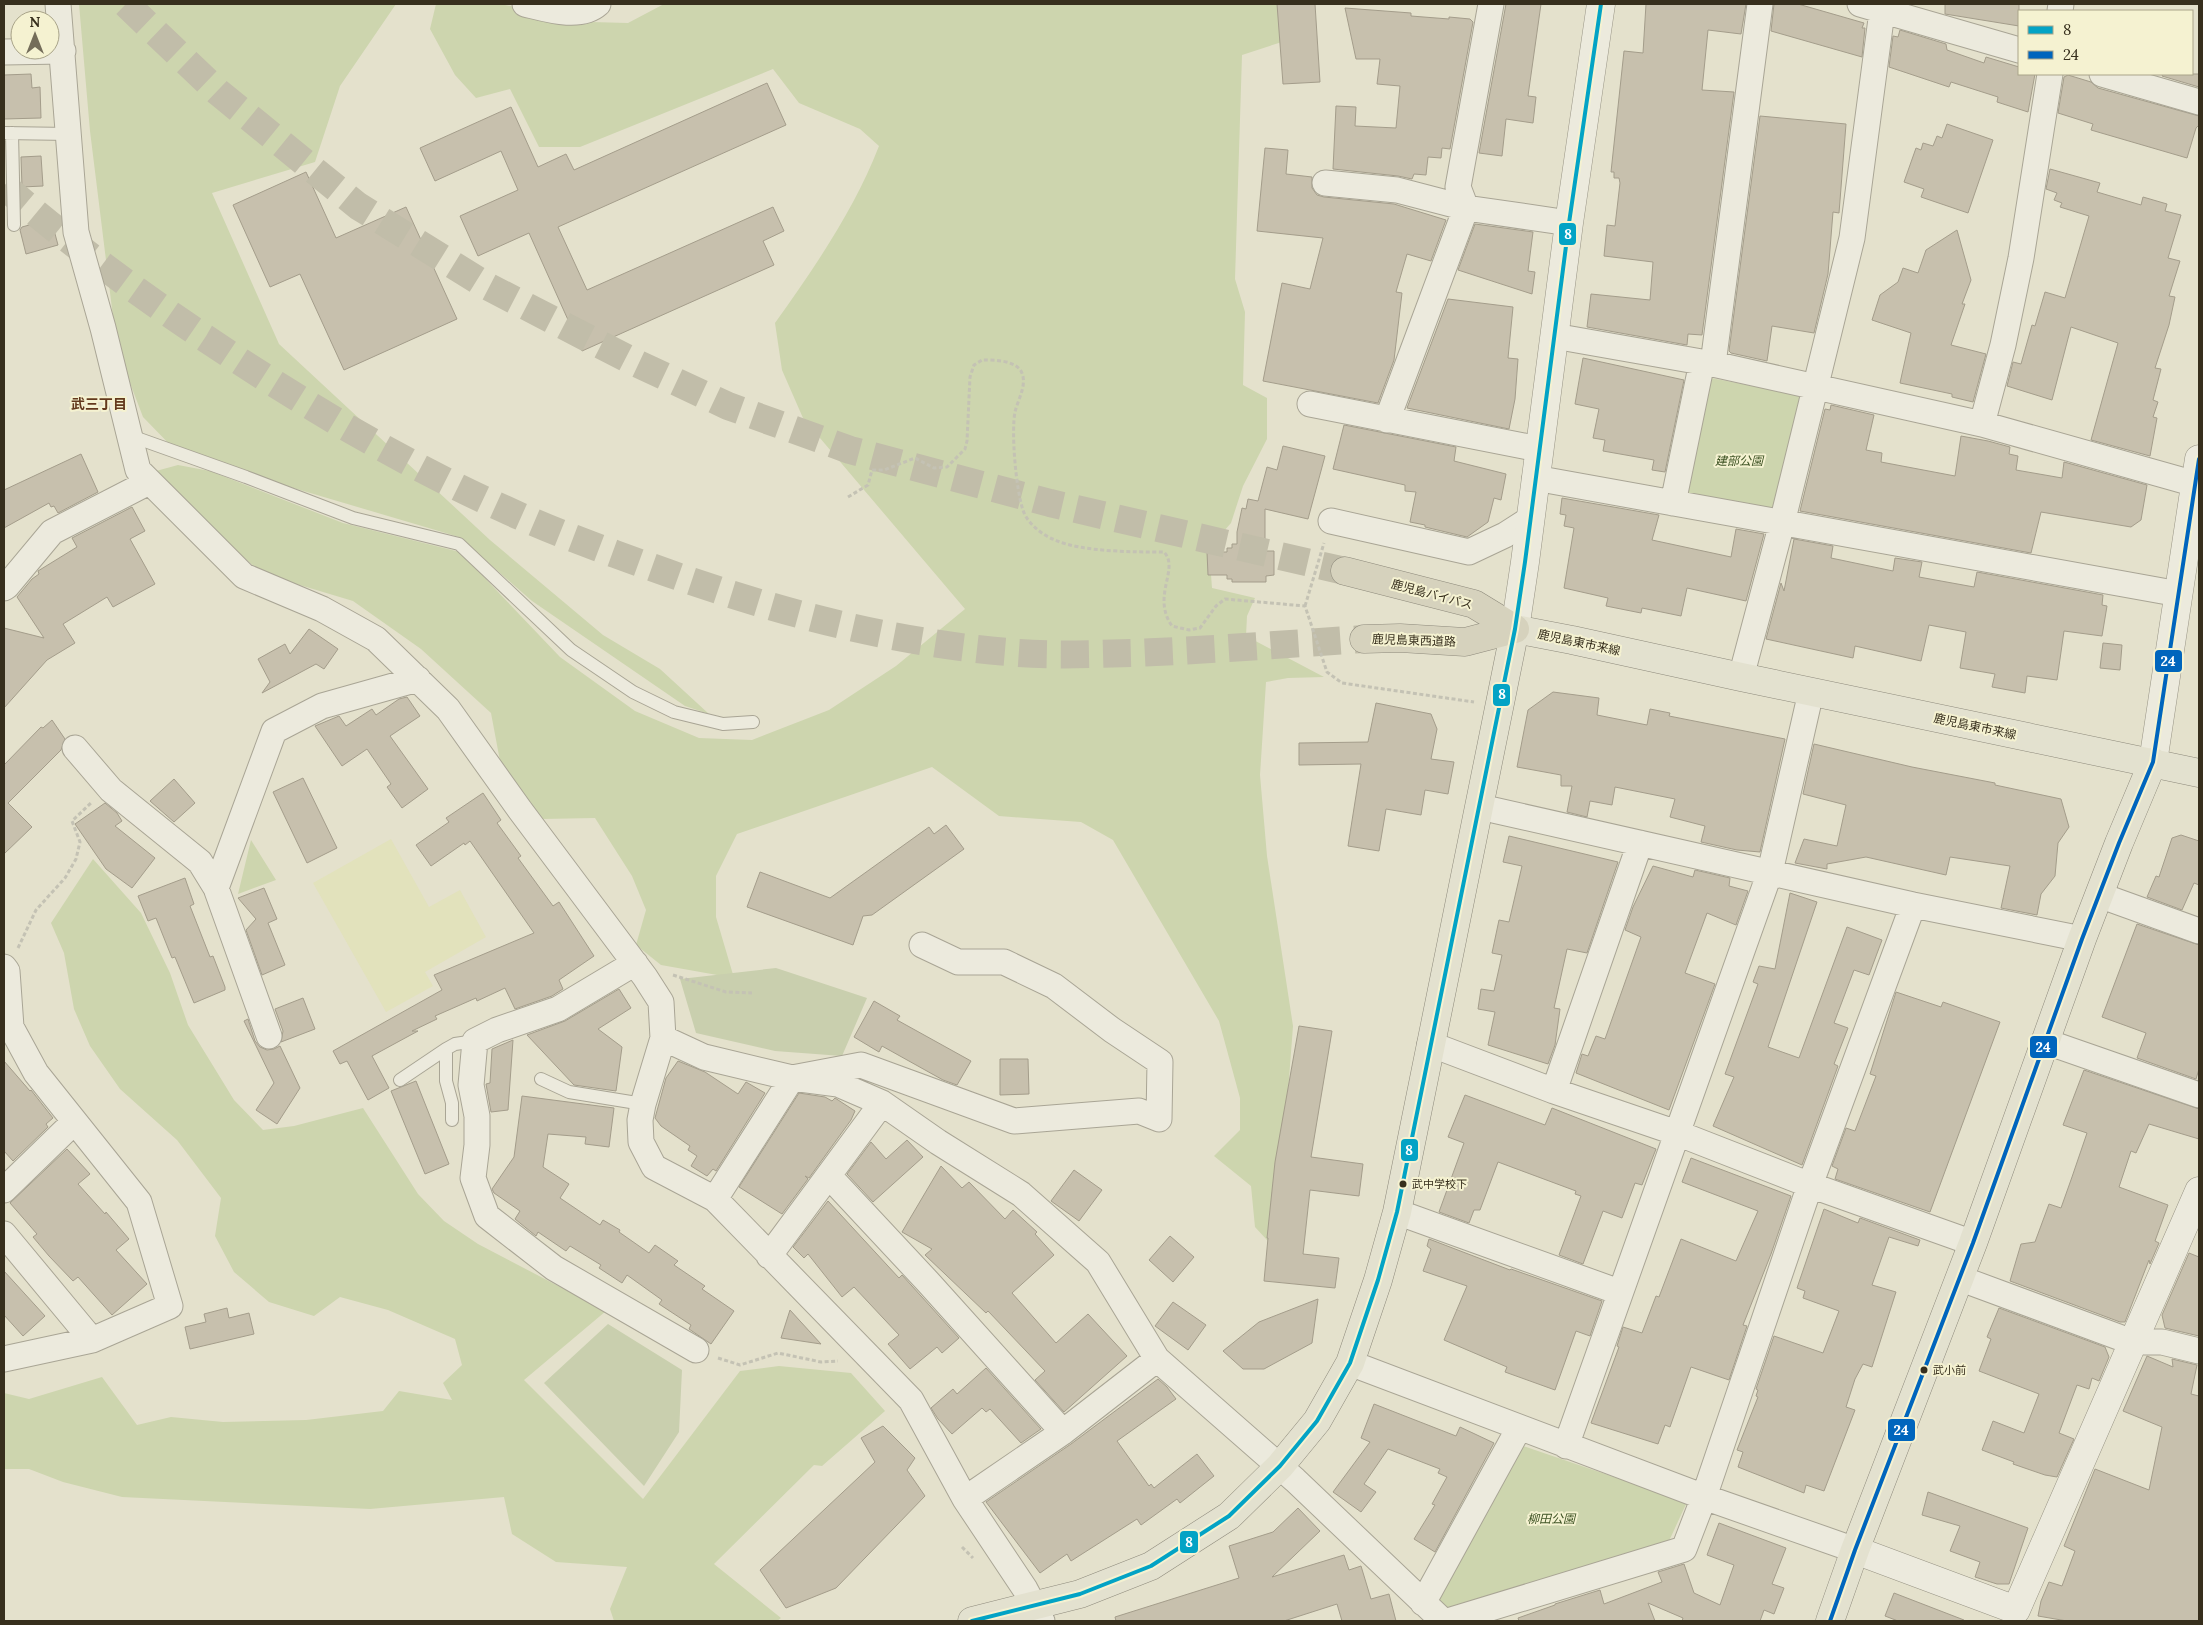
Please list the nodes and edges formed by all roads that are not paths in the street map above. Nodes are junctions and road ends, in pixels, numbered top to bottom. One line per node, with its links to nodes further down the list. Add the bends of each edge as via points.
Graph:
1 (58, 4): 9 (street)
2 (525, 4): 3 (street, via 560,13 592,9)
3 (598, 4)
4 (1491, 4): 17 (street, via 1458,187)
5 (1601, 4): 18 (street)
6 (1760, 4): 21 (street)
7 (1875, 6): 8 (street); 22 (street, via 1852,238)
8 (2018, 50)
9 (63, 51): 10 (street); 15 (street)
10 (4, 52)
11 (2050, 75): 25 (street, via 2021,258)
12 (2105, 75): 13 (street)
13 (2199, 102)
14 (8, 133): 15 (lane); 19 (lane)
15 (69, 134): 26 (street, via 76,232)
16 (1325, 183): 17 (street, via 1397,190)
17 (1466, 208): 18 (street); 24 (street)
18 (1569, 223): 20 (street)
19 (14, 225)
20 (1554, 336): 21 (street); 27 (street)
21 (1707, 363): 22 (street); 31 (street)
22 (1815, 387): 25 (street); 34 (street)
23 (1310, 404): 24 (street)
24 (1387, 420): 27 (street)
25 (1982, 424): 28 (street)
26 (131, 436): 30 (street, via 138,470); 43 (lane, via 353,518 459,544 571,650 633,692 674,712 723,724)
27 (1539, 449): 29 (street)
28 (2198, 476): 37 (street)
29 (1535, 478): 31 (street); 32 (street)
30 (149, 482): 36 (street, via 52,532); 41 (street, via 244,576 322,609 376,639)
31 (1673, 503): 34 (street)
32 (1530, 519): 33 (street, via 1469,552); 38 (street)
33 (1331, 521)
34 (1782, 523): 37 (street); 40 (street)
35 (1345, 571): 38 (highway, 鹿児島バイパス, via 1474,604)
36 (4, 588)
37 (2179, 594): 45 (street)
38 (1515, 629): 39 (highway, 鹿児島東西道路, via 1465,642); 40 (main road, 鹿児島東市来線); 47 (main road)
39 (1364, 639)
40 (1741, 678): 42 (main road, 鹿児島東市来線)
41 (418, 679): 50 (street, via 322,706 274,731); 57 (street, via 448,709)
42 (1811, 692): 45 (main road, 鹿児島東市来線); 49 (street)
43 (753, 722)
44 (75, 748): 50 (street, via 111,790 200,862)
45 (2153, 762): 46 (main road, 鹿児島東市来線); 51 (main road)
46 (2199, 773)
47 (1480, 807): 48 (street); 63 (main road)
48 (1640, 843): 49 (street); 68 (street)
49 (1770, 872): 52 (street); 74 (street)
50 (216, 888): 59 (street)
51 (2099, 895): 53 (street); 54 (main road)
52 (1913, 905): 54 (street); 76 (street)
53 (2199, 932)
54 (2082, 939): 62 (main road)
55 (922, 945): 65 (street, via 958,962 1004,962 1054,986 1160,1062 1159,1120 1139,1112 1014,1121 861,1065)
56 (5, 969): 58 (street)
57 (640, 970): 60 (street, via 661,1002); 61 (street, via 558,1009)
58 (7, 1030): 73 (street)
59 (269, 1036)
60 (663, 1038): 65 (street, via 704,1057); 71 (street)
61 (475, 1041): 64 (lane); 88 (street, via 470,1085 477,1116 473,1178 487,1216 554,1268)
62 (2044, 1041): 69 (street); 82 (main road)
63 (1430, 1044): 68 (street); 80 (main road)
64 (446, 1049): 67 (lane); 72 (lane, via 446,1081 452,1103)
65 (792, 1078): 70 (street, via 838,1084); 79 (street)
66 (541, 1079): 71 (lane, via 569,1092)
67 (400, 1080)
68 (1554, 1091): 74 (street)
69 (2199, 1095)
70 (882, 1103): 75 (street); 91 (street, via 1021,1194 1098,1262)
71 (643, 1104): 79 (street, via 641,1142 654,1167)
72 (452, 1120)
73 (74, 1122): 77 (street); 86 (street, via 139,1202 170,1306)
74 (1677, 1133): 76 (street); 85 (street)
75 (829, 1176): 83 (street); 94 (street)
76 (1810, 1185): 82 (street); 97 (street)
77 (4, 1190)
78 (2199, 1191): 87 (street)
79 (715, 1199): 83 (street)
80 (1397, 1212): 85 (street); 92 (main road)
81 (4, 1234): 86 (street)
82 (1973, 1243): 84 (main road)
83 (769, 1256): 98 (street, via 911,1400)
84 (1959, 1278): 87 (street); 99 (main road)
85 (1619, 1292): 95 (street)
86 (92, 1340): 90 (street)
87 (2132, 1342): 89 (street, via 2162,1342); 102 (street)
88 (696, 1350)
89 (2199, 1351)
90 (4, 1359)
91 (1157, 1359): 94 (street); 96 (street)
92 (1350, 1363): 93 (street); 96 (main road, via 1317,1421)
93 (1519, 1428): 95 (street); 100 (street)
94 (1062, 1432): 98 (street)
95 (1566, 1446): 97 (street)
96 (1280, 1466): 100 (street); 101 (main road, via 1229,1516 1151,1566)
97 (1704, 1497): 99 (street); 106 (street, via 1684,1549)
98 (965, 1499): 101 (street)
99 (1855, 1550): 102 (street); 103 (main road)
100 (1423, 1603): 105 (street)
101 (1038, 1614): 104 (main road)
102 (2014, 1616)
103 (1833, 1620)
104 (972, 1621)
105 (1443, 1621)
106 (1448, 1621)

